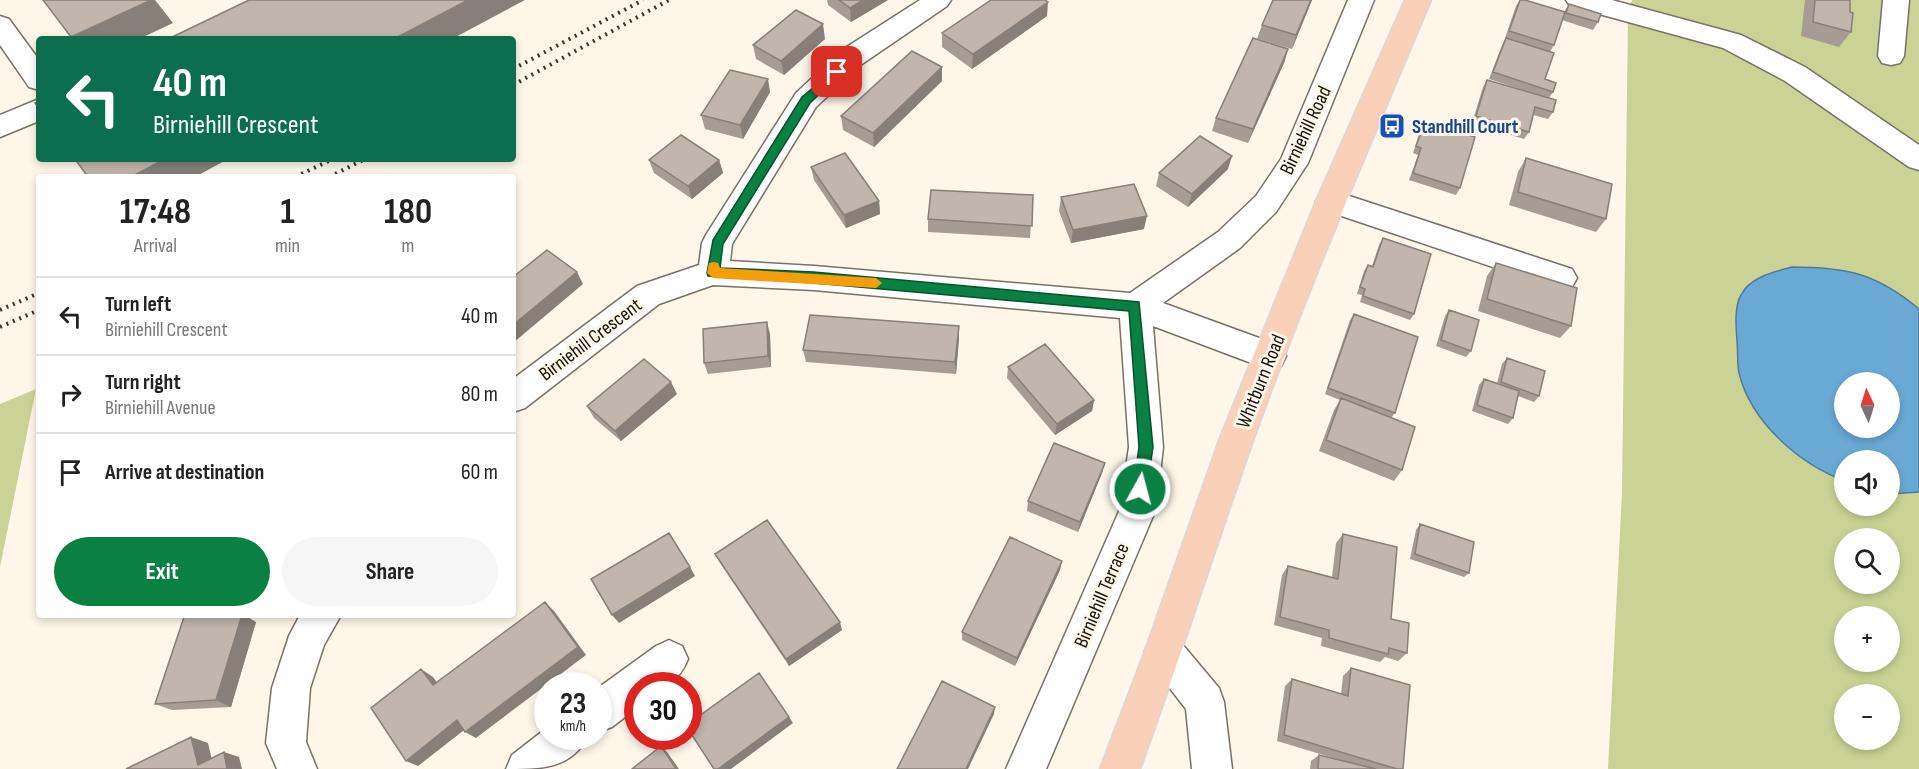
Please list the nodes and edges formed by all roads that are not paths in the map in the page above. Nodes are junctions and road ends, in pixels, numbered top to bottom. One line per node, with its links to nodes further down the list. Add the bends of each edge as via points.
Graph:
1 (938, 0): 13 (street, via 852,57 806,100 717,243)
2 (1361, 0): 15 (street, Birniehill Road, via 1294,163 1266,204 1229,240)
3 (1418, 0): 12 (main road, Whitburn Road)
4 (1579, 0): 11 (street, via 1732,41 1795,75)
5 (1896, 0): 7 (street)
6 (0, 25): 8 (street)
7 (1890, 56)
8 (36, 76)
9 (36, 110): 10 (street)
10 (0, 127)
11 (1919, 159)
12 (1331, 201): 14 (street); 16 (main road, Whitburn Road)
13 (713, 273): 15 (street, Birniehill Crescent); 17 (street, Birniehill Crescent, via 648,295)
14 (1561, 278)
15 (1135, 306): 16 (street, Birniehill Crescent); 25 (street, Birniehill Terrace, via 1146,447 1138,509)
16 (1270, 356): 19 (main road, Whitburn Road, via 1237,438)
17 (516, 396)
18 (320, 618): 23 (street, via 308,636 291,688 286,743)
19 (1164, 651): 26 (main road, Whitburn Road); 27 (street, via 1205,702)
20 (669, 659): 21 (street)
21 (612, 702)
22 (550, 750): 24 (street)
23 (297, 769)
24 (526, 769)
25 (1026, 769)
26 (1119, 769)
27 (1212, 769)

